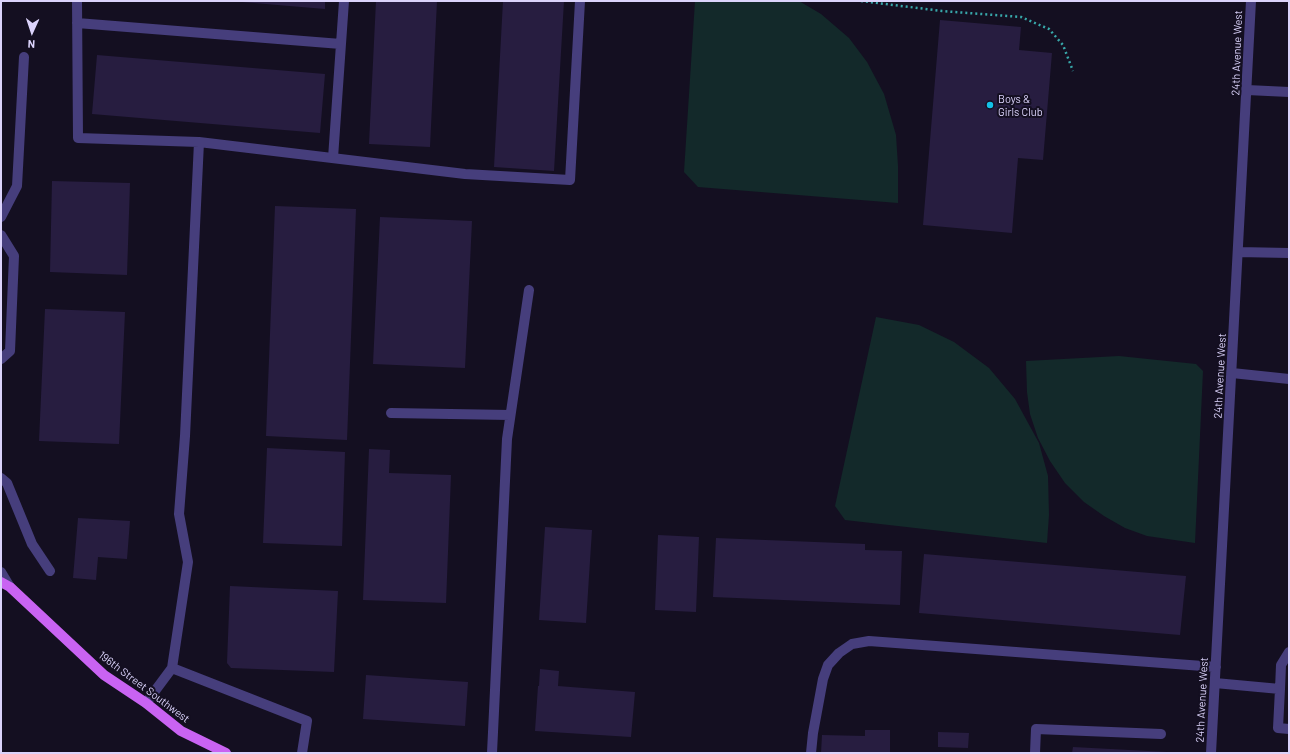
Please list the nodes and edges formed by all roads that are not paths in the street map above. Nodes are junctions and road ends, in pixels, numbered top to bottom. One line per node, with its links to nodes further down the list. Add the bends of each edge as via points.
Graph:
1 (77, 1): 5 (street)
2 (344, 1): 6 (street)
3 (580, 1): 11 (street, via 570,180 465,174)
4 (1251, 1): 8 (street, 24th Avenue West)
5 (77, 23): 6 (street); 10 (street, via 78,138)
6 (341, 44): 11 (street)
7 (24, 57): 12 (street, via 17,186)
8 (1247, 90): 9 (street); 14 (street, 24th Avenue West)
9 (1289, 92)
10 (199, 142): 11 (street); 28 (street, via 179,514 188,562)
11 (333, 158)
12 (1, 217)
13 (1, 236): 17 (street, via 14,256 10,351)
14 (1238, 252): 15 (street); 18 (street, 24th Avenue West)
15 (1289, 253)
16 (529, 290): 21 (street)
17 (1, 358)
18 (1232, 373): 19 (street); 27 (street, 24th Avenue West)
19 (1289, 379)
20 (391, 413): 21 (street)
21 (510, 415): 36 (street)
22 (1, 478): 23 (street, via 7,483 32,544)
23 (50, 571)
24 (1, 572): 25 (street)
25 (6, 584): 31 (main road, 196th Street Southwest, via 104,675)
26 (1289, 652): 30 (street, via 1281,665)
27 (1216, 667): 29 (street, 24th Avenue West); 37 (street, via 869,641 852,644 828,665 813,733)
28 (172, 668): 31 (street); 35 (street, via 307,721)
29 (1215, 683): 30 (street); 39 (street, 24th Avenue West)
30 (1280, 689): 32 (street, via 1278,728)
31 (146, 703): 34 (main road, 196th Street Southwest, via 181,731)
32 (1289, 729)
33 (1161, 734): 38 (street, via 1036,729)
34 (226, 753)
35 (302, 753)
36 (492, 753)
37 (812, 753)
38 (1035, 753)
39 (1211, 753)

